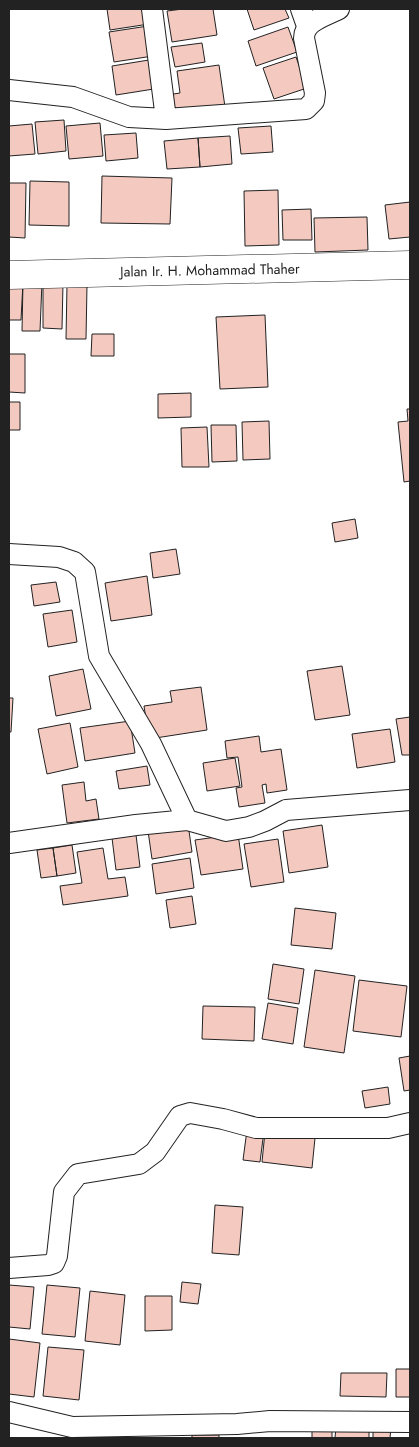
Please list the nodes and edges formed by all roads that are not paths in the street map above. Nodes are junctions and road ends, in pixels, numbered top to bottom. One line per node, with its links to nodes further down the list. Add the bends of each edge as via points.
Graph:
1 (152, 9): 5 (street)
2 (339, 9): 3 (street)
3 (304, 18): 5 (street, via 304,38 315,93 314,101 306,109)
4 (9, 90): 5 (street, via 73,97 129,118)
5 (166, 119)
6 (410, 265): 7 (main road, Jalan Ir. H. Mohammad Thaher)
7 (9, 275)
8 (9, 554): 10 (street, via 59,557 74,562 85,572 100,656 151,744)
9 (410, 800): 10 (street, via 286,810 265,822 226,831)
10 (188, 820): 11 (street)
11 (9, 843)
12 (410, 1123): 13 (street, via 388,1128 256,1128 222,1119 190,1114 180,1116 155,1152 139,1164 78,1174 64,1192 54,1263)
13 (9, 1268)
14 (9, 1412): 17 (street)
15 (410, 1422): 16 (street, via 270,1421)
16 (237, 1431): 17 (street)
17 (72, 1433)

